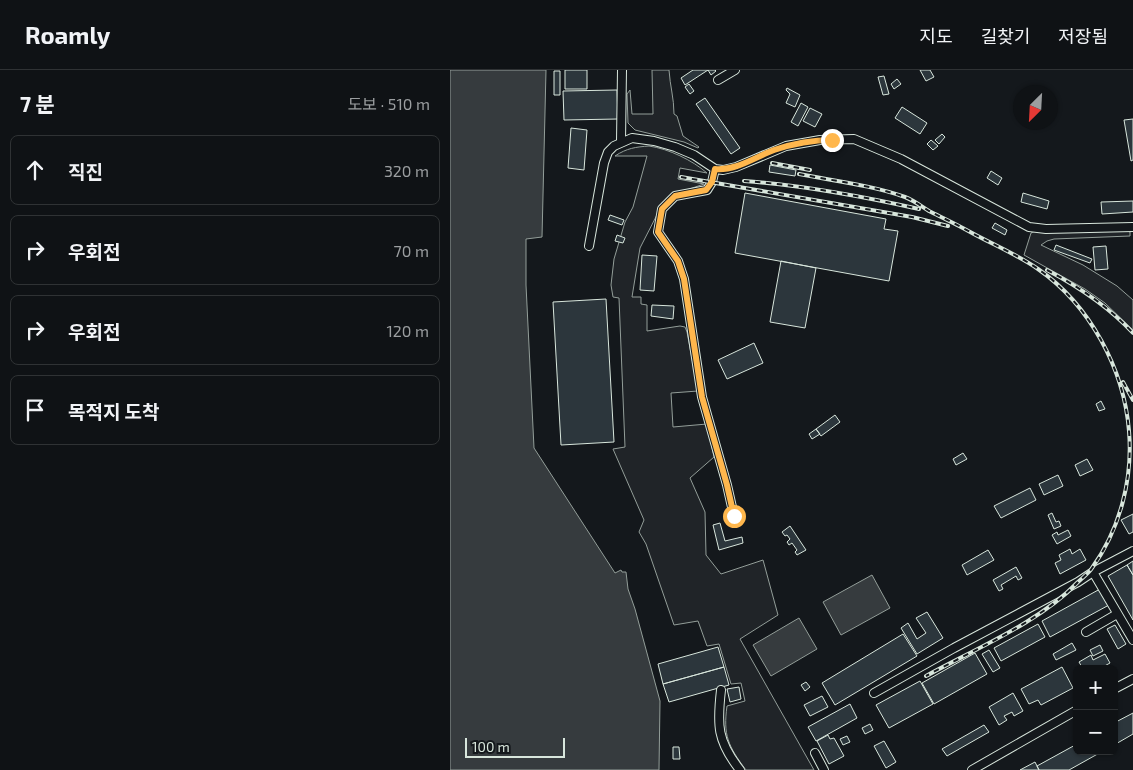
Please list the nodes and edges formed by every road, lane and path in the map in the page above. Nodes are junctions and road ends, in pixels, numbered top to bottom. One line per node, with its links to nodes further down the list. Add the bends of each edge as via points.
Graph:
1 (622, 70): 4 (street)
2 (735, 70): 3 (street)
3 (718, 80)
4 (621, 141): 5 (street, via 641,139 675,147); 7 (street, via 608,152 604,163)
5 (715, 169): 6 (street, via 728,169 786,146 854,139 901,159 1029,227); 8 (street, via 706,190 675,196 662,209 658,232 678,261 684,279 702,397)
6 (1133, 227)
7 (589, 246)
8 (734, 516)
9 (1133, 551): 10 (street)
10 (1093, 572): 11 (street); 17 (street)
11 (1117, 614): 12 (street); 13 (street)
12 (1086, 632)
13 (1133, 640)
14 (1133, 679): 15 (street)
15 (1118, 687)
16 (721, 690): 20 (street, via 718,728 729,756)
17 (874, 693)
18 (1073, 712): 22 (street)
19 (815, 753): 21 (street)
20 (740, 770)
21 (824, 770)
22 (972, 770)

